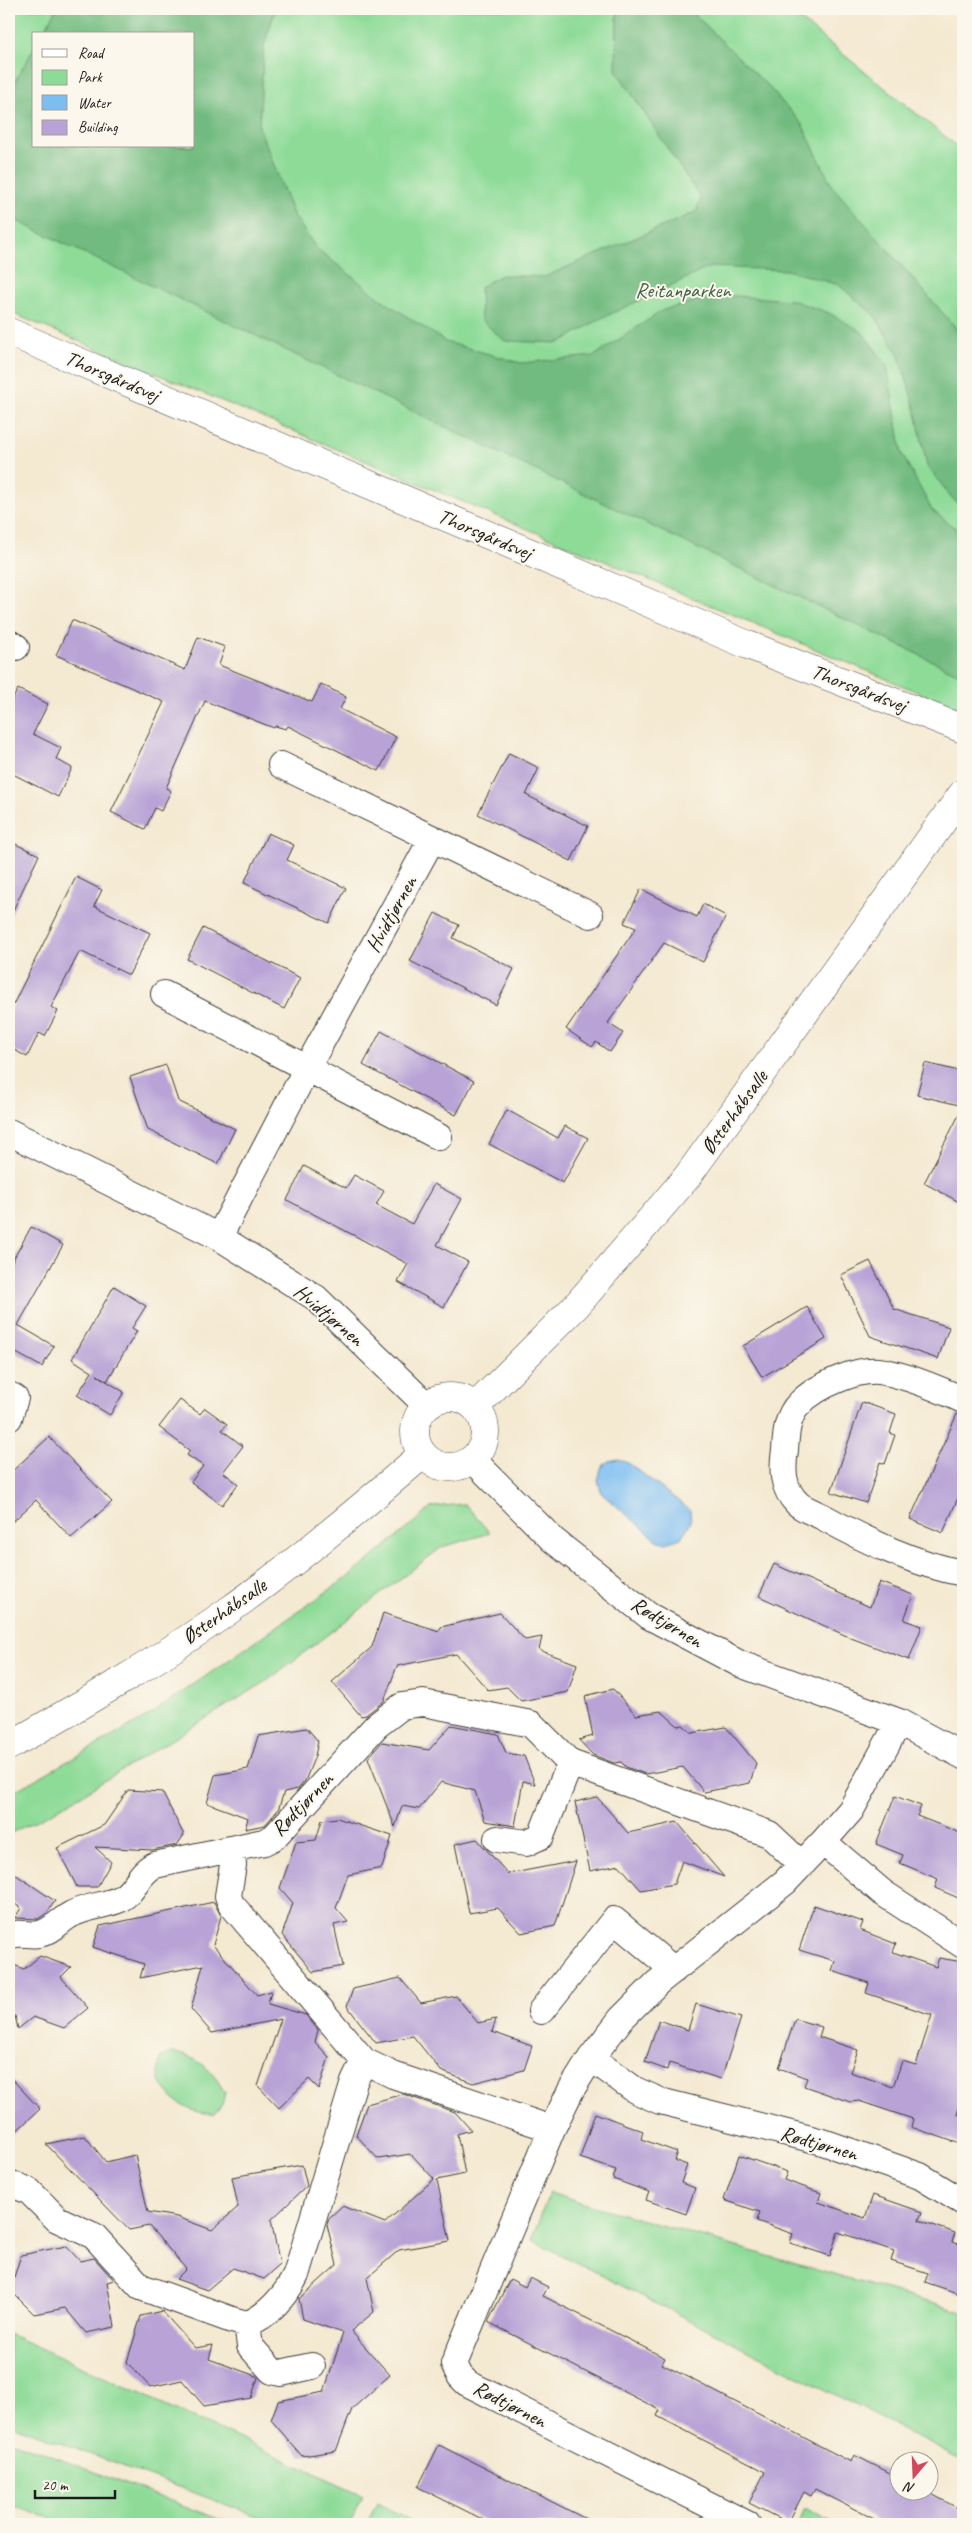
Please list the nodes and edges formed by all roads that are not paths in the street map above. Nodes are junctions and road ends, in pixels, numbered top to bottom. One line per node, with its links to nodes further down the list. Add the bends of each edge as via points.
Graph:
1 (9, 332): 2 (street, Thorsgårdsvej, via 748,645)
2 (963, 729)
3 (281, 765): 5 (street)
4 (963, 793): 15 (street, Østerhåbsalle, via 687,1177 576,1306)
5 (432, 839): 6 (street); 8 (street, Hvidtjørnen)
6 (590, 915)
7 (164, 994): 8 (street)
8 (307, 1068): 10 (street); 11 (street, Hvidtjørnen)
9 (9, 1132): 11 (street, Hvidtjørnen)
10 (439, 1137)
11 (220, 1237): 14 (street, Hvidtjørnen, via 316,1298)
12 (9, 1395): 16 (street, via 15,1398)
13 (963, 1400): 19 (street, via 884,1371 858,1372 817,1389 798,1404 788,1424 782,1471 787,1489 797,1503 862,1538 942,1569)
14 (427, 1406): 15 (street, via 445,1397 467,1400); 17 (street, via 416,1421 414,1434)
15 (475, 1407): 18 (street, via 484,1421 486,1437)
16 (9, 1418)
17 (423, 1454): 18 (street, via 436,1465 449,1468); 21 (street, Østerhåbsalle, via 339,1527 228,1611 104,1692)
18 (474, 1460): 20 (street, Rødtjørnen, via 552,1540 649,1616 740,1664)
19 (963, 1573)
20 (899, 1722): 22 (street, Rødtjørnen); 25 (street, Rødtjørnen, via 851,1810)
21 (9, 1746)
22 (963, 1756)
23 (570, 1763): 24 (street, via 541,1836 526,1843); 26 (street, Rødtjørnen, via 531,1724 423,1703 402,1706 363,1738 274,1837); 27 (street, Rødtjørnen, via 769,1834)
24 (498, 1840)
25 (823, 1842): 27 (street, Rødtjørnen); 29 (street, via 883,1893)
26 (231, 1849): 28 (street, Rødtjørnen, via 155,1865 146,1869 132,1888 117,1900 82,1909 48,1931); 33 (street, via 233,1865 228,1896 231,1904)
27 (802, 1865): 30 (street, Rødtjørnen)
28 (9, 1936)
29 (963, 1945)
30 (674, 1970): 31 (street, via 614,1920); 32 (street, Rødtjørnen, via 621,2018)
31 (540, 2010)
32 (591, 2058): 34 (street, Rødtjørnen); 36 (street, Rødtjørnen, via 635,2090 660,2101 823,2142 920,2176)
33 (364, 2061): 34 (street, via 393,2075); 37 (street, via 354,2082 296,2275 282,2297)
34 (552, 2129): 39 (street, Rødtjørnen, via 456,2356 456,2371 467,2383)
35 (9, 2183): 37 (street, via 29,2191 57,2219 94,2236 141,2287)
36 (963, 2202)
37 (247, 2324): 38 (street, via 250,2346 272,2371 281,2373)
38 (312, 2366)
39 (747, 2524)

